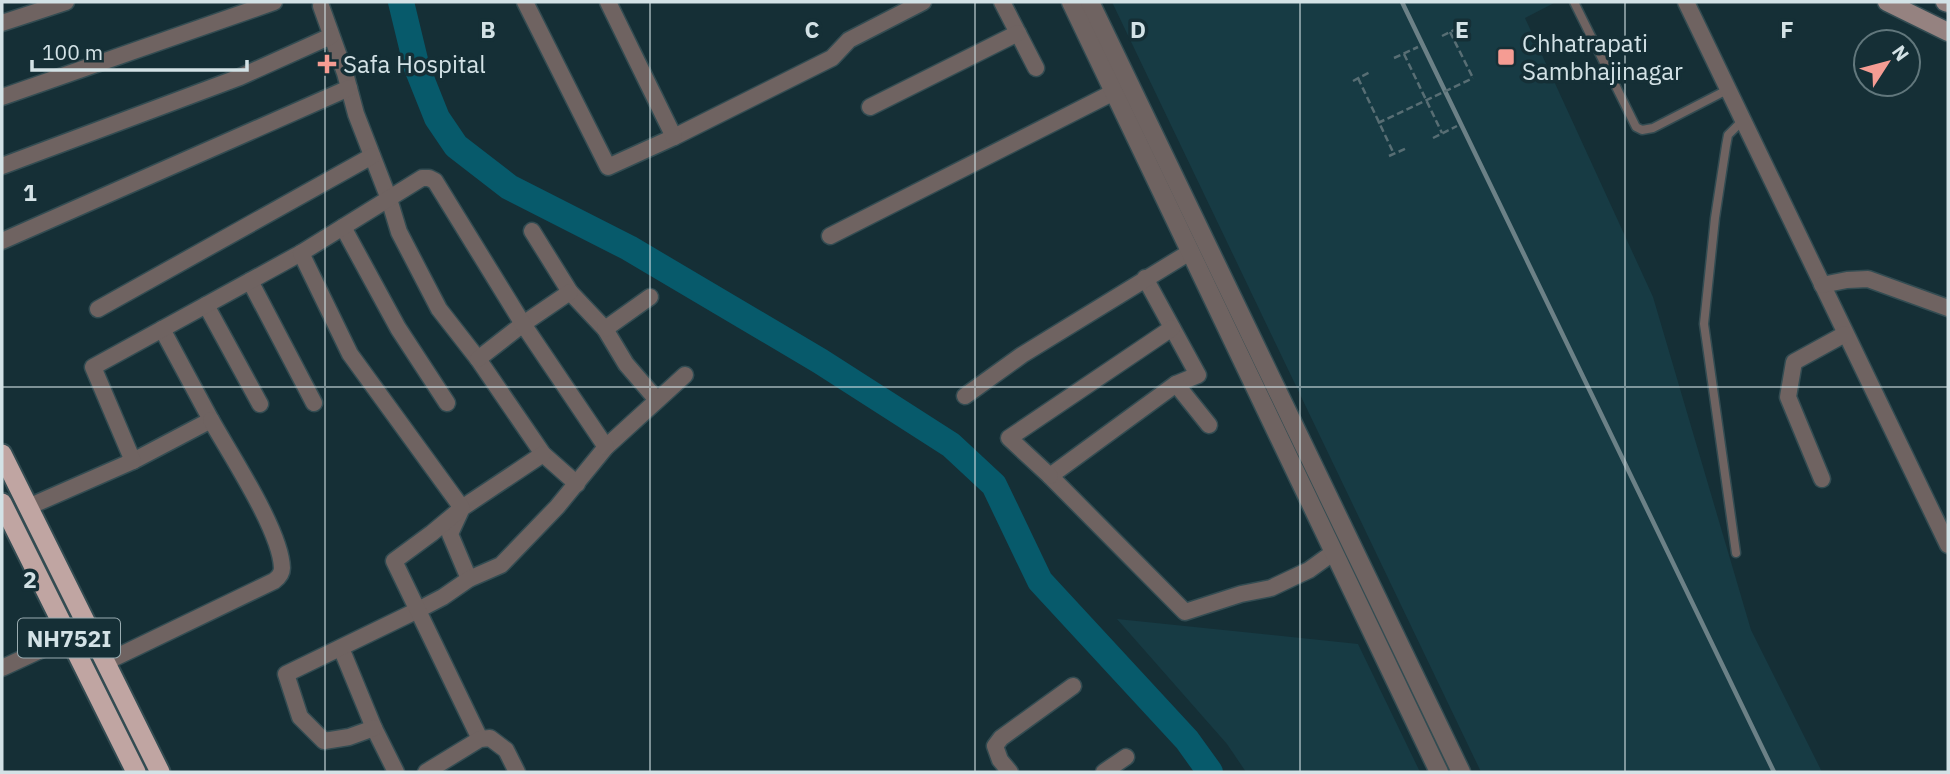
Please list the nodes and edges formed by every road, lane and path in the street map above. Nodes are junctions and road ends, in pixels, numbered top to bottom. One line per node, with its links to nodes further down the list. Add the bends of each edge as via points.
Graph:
1 (66, 2): 13 (street)
2 (274, 2): 30 (street)
3 (525, 2): 37 (street, via 608,167)
4 (608, 2): 37 (street)
5 (923, 2): 37 (street, via 849,40 832,58)
6 (1002, 2): 17 (street)
7 (1071, 2): 29 (street)
8 (1090, 2): 105 (street)
9 (1574, 2): 28 (lane, via 1636,127 1653,128)
10 (1686, 2): 28 (street)
11 (1887, 2): 16 (main road)
12 (322, 3): 18 (street)
13 (2, 23)
14 (1460, 27): 15 (path)
15 (1450, 32): 19 (path); 31 (path, bridge, via 1473,78)
16 (1948, 32)
17 (1018, 33): 23 (street); 32 (street)
18 (331, 36): 27 (street); 43 (street, via 240,77)
19 (1442, 36)
20 (1418, 47): 21 (path)
21 (1404, 54): 22 (path); 31 (path)
22 (1394, 58)
23 (1036, 68)
24 (1370, 72): 25 (path)
25 (1358, 78): 26 (path); 34 (path)
26 (1353, 81)
27 (349, 89): 41 (street); 48 (street)
28 (1727, 90): 33 (street)
29 (1114, 92): 47 (street); 49 (street)
30 (2, 97)
31 (1426, 100): 34 (path, bridge); 36 (path)
32 (870, 107)
33 (1742, 121): 53 (street); 86 (lane, via 1728,135 1704,324)
34 (1378, 123): 40 (path)
35 (1457, 127): 36 (path)
36 (1442, 133): 38 (path)
37 (674, 137)
38 (1433, 138)
39 (1407, 148): 40 (path)
40 (1394, 154): 42 (path)
41 (372, 156): 44 (street); 58 (street)
42 (1389, 156)
43 (2, 166)
44 (389, 199): 45 (street); 59 (street, via 422,178 435,181); 64 (street, via 399,232 439,309)
45 (343, 227): 50 (street); 70 (street, via 398,328)
46 (532, 231): 54 (street)
47 (830, 236)
48 (2, 241)
49 (1190, 252): 51 (street); 85 (street)
50 (301, 253): 52 (street); 83 (street, via 350,354)
51 (1145, 278): 60 (street); 67 (street)
52 (250, 281): 56 (street); 69 (street)
53 (1822, 285): 57 (street, via 1868,279); 63 (street)
54 (570, 292): 59 (street); 62 (street)
55 (650, 297): 62 (street)
56 (206, 305): 61 (street); 71 (street)
57 (1948, 308)
58 (98, 309)
59 (523, 324): 64 (street); 74 (street)
60 (1172, 328): 66 (street, via 1198,375); 78 (street, via 1009,438)
61 (163, 329): 72 (street); 77 (street, via 93,367)
62 (605, 329): 68 (street, via 626,364)
63 (1845, 334): 79 (street, via 1794,362 1788,397); 84 (street)
64 (478, 359): 76 (street)
65 (685, 375): 68 (street)
66 (1176, 384): 73 (street); 78 (street)
67 (965, 396)
68 (657, 400): 74 (street)
69 (314, 403)
70 (447, 403)
71 (260, 404)
72 (211, 420): 77 (street); 91 (street, via 271,528 282,569 279,577)
73 (1209, 425)
74 (607, 447): 80 (street)
75 (2, 454): 82 (highway, NH752I)
76 (543, 454): 80 (street); 83 (street)
77 (133, 461): 82 (street)
78 (1050, 476): 85 (street, via 1185,612 1271,588)
79 (1822, 479)
80 (577, 484): 87 (street, via 501,565)
81 (2, 503): 89 (highway, NH752I)
82 (28, 507): 91 (highway, NH752I)
83 (462, 508): 87 (street, via 450,534); 88 (street, via 394,561)
84 (1948, 545)
85 (1334, 552): 104 (street)
86 (1736, 554)
87 (469, 579): 88 (street)
88 (418, 610): 90 (street); 95 (street)
89 (69, 637): 92 (street); 98 (highway, NH752I)
90 (341, 648): 94 (street); 94 (street, via 286,674 300,717 324,741)
91 (106, 662): 99 (highway, NH752I)
92 (2, 668)
93 (1073, 686): 102 (street, via 995,746)
94 (374, 727): 100 (street)
95 (480, 740): 97 (street); 101 (street, via 490,738 506,750)
96 (1126, 757): 103 (street)
97 (430, 771)
98 (136, 772)
99 (160, 772)
100 (396, 772)
101 (517, 772)
102 (1010, 772)
103 (1104, 772)
104 (1439, 772)
105 (1461, 772)

